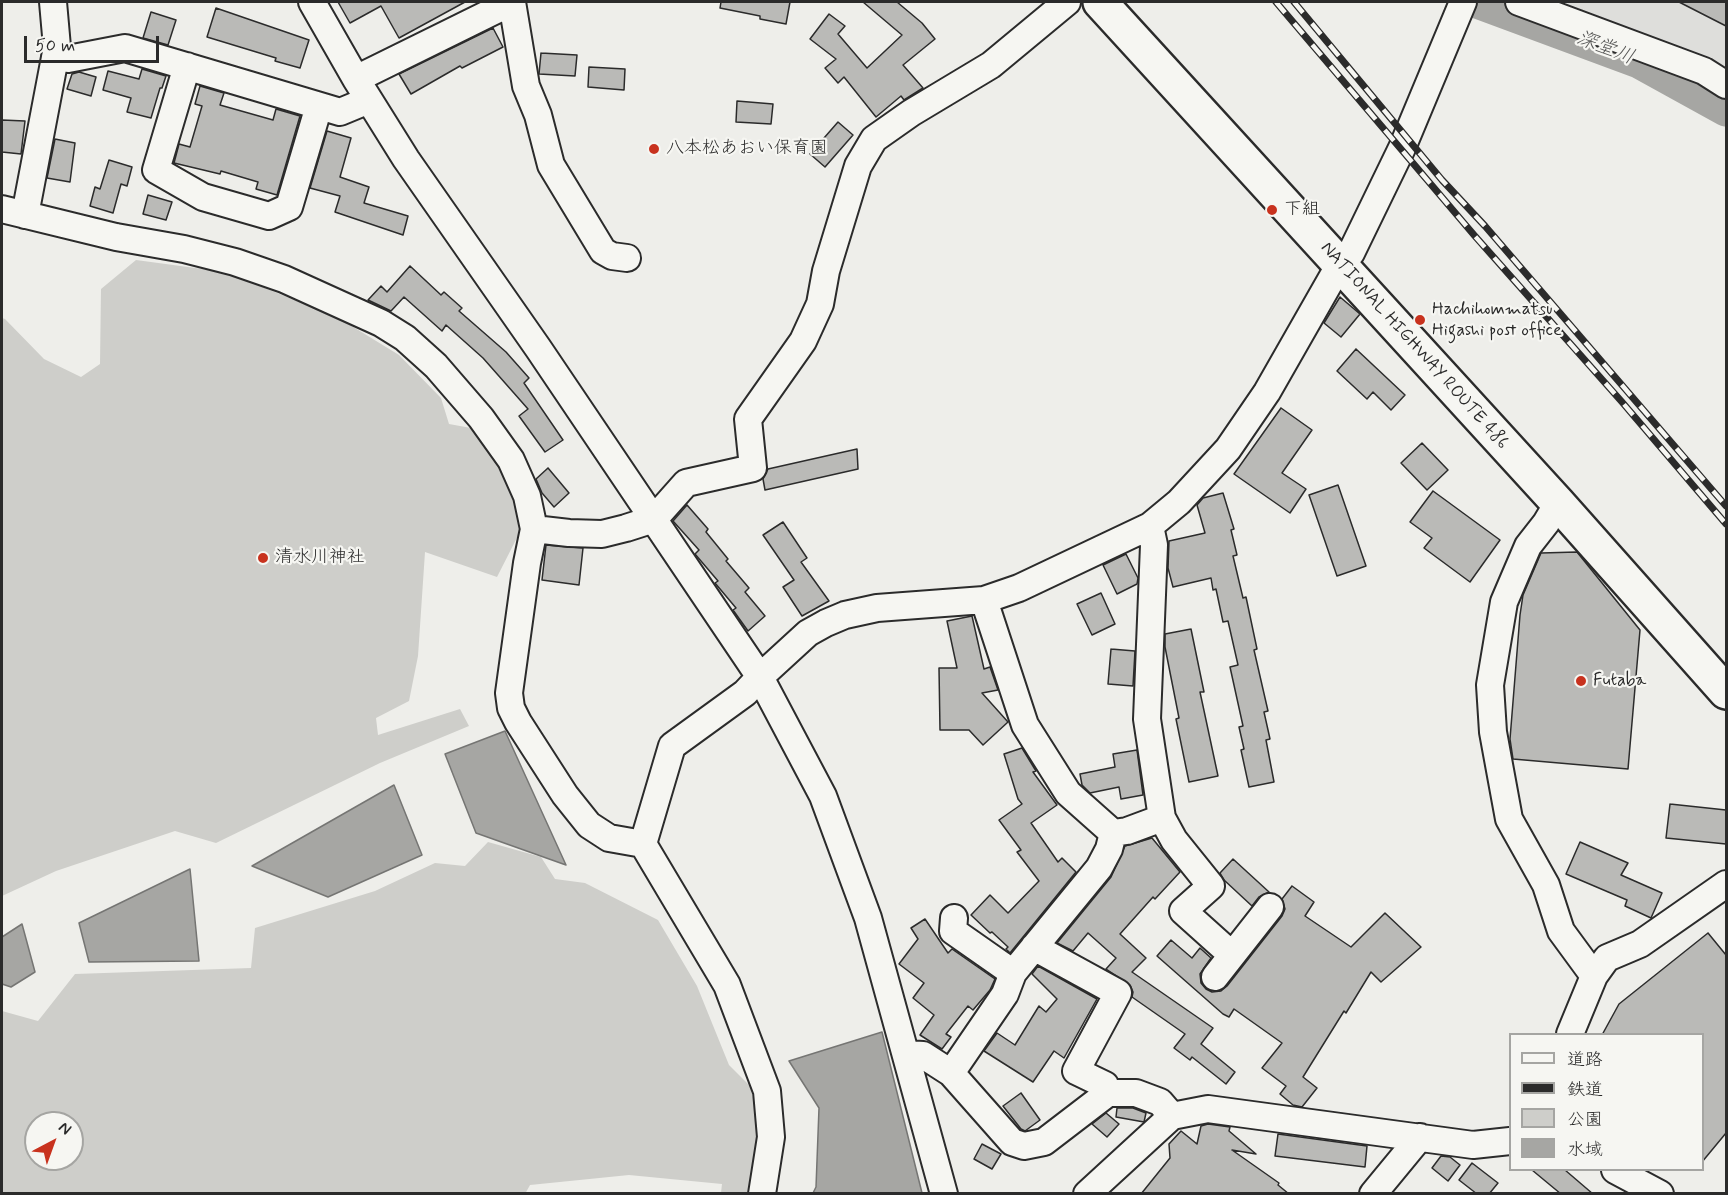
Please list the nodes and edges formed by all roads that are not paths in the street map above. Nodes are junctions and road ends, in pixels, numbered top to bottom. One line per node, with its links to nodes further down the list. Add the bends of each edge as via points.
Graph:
1 (53, 2): 8 (street)
2 (312, 2): 11 (street)
3 (512, 2): 11 (street); 14 (street, via 526,86 551,165 603,251)
4 (1068, 2): 17 (street, via 991,65 874,139 858,166 820,304 803,341 748,418 753,468 686,483)
5 (1100, 2): 15 (highway, NATIONAL HIGHWAY ROUTE 486)
6 (1463, 2): 15 (street, via 1402,148 1351,252)
7 (1519, 2): 10 (street, via 1704,71)
8 (55, 57): 9 (street, via 68,59 125,48); 13 (street)
9 (187, 66): 12 (street); 12 (street, via 156,170 203,197 269,216 289,207)
10 (1726, 85)
11 (362, 89): 12 (street, via 339,112); 17 (street)
12 (319, 106)
13 (13, 212): 19 (street, via 235,262 284,279 381,323 436,366 482,418 511,460 528,496)
14 (627, 258)
15 (1340, 264): 16 (highway, NATIONAL HIGHWAY ROUTE 486); 18 (street, via 1267,392 1228,448 1179,502)
16 (1558, 503): 22 (highway, NATIONAL HIGHWAY ROUTE 486); 32 (street, via 1528,546 1504,602 1490,685 1493,732 1509,819 1546,885 1561,931)
17 (654, 519): 19 (street, via 602,534); 21 (street)
18 (1150, 526): 20 (street, via 1019,588); 23 (street, via 1154,545 1147,718)
19 (534, 529): 25 (street, via 509,693 511,708 565,795 589,825 609,837)
20 (984, 600): 21 (street, via 877,608 845,615 808,633); 24 (street, via 1025,725 1068,793)
21 (760, 677): 25 (street, via 745,693 672,746); 35 (street, via 824,796 868,918)
22 (1726, 692)
23 (1162, 818): 24 (street); 30 (street, via 1174,840 1211,886 1183,911)
24 (1113, 833): 29 (street, via 1099,868)
25 (643, 844): 42 (street, via 727,985 767,1091 771,1137)
26 (1726, 884): 32 (street, via 1640,944 1607,958)
27 (1270, 907): 30 (street)
28 (954, 918): 31 (street, via 953,931)
29 (1035, 947): 31 (street); 37 (street, via 1118,993 1076,1071 1105,1085)
30 (1232, 955): 33 (street)
31 (1012, 973): 36 (street, via 1005,994)
32 (1594, 976): 34 (street)
33 (1215, 977)
34 (1571, 1033)
35 (906, 1054): 36 (street, via 923,1055); 43 (street)
36 (951, 1073): 37 (street, via 1012,1142 1024,1146 1044,1142)
37 (1108, 1093): 38 (street, via 1136,1093 1160,1102)
38 (1172, 1116): 39 (street, via 1208,1109); 44 (street)
39 (1420, 1137): 40 (street, via 1473,1144); 45 (street)
40 (1509, 1141)
41 (1617, 1171): 46 (street)
42 (762, 1194)
43 (944, 1194)
44 (1087, 1194)
45 (1372, 1194)
46 (1660, 1194)

